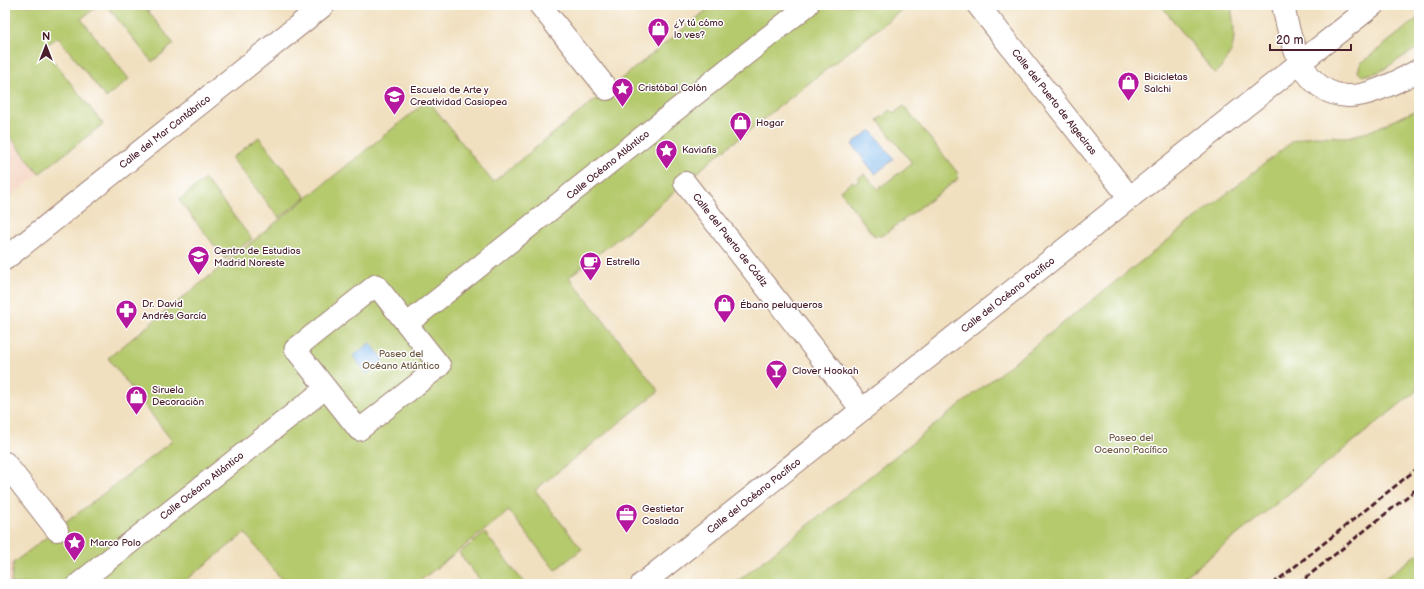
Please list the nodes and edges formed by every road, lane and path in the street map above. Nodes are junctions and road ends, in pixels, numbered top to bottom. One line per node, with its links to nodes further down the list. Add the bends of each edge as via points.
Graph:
1 (324, 5): 12 (street, Calle del Mar Cantábrico)
2 (540, 5): 9 (street)
3 (808, 5): 13 (street, Calle Océano Atlántico)
4 (978, 5): 11 (street, Calle del Puerto de Algeciras)
5 (1283, 5): 7 (street)
6 (1373, 5): 7 (street, Calle del Océano Pacífico)
7 (1300, 63): 8 (street, via 1319,87 1334,94 1349,96 1371,92); 11 (street, Calle del Océano Pacífico)
8 (1419, 70)
9 (607, 89)
10 (685, 183): 15 (street, Calle del Puerto de Cádiz)
11 (1130, 198): 15 (street, Calle del Océano Pacífico)
12 (5, 259)
13 (407, 324): 14 (street, via 376,285 295,349); 14 (street, via 440,366 359,430)
14 (326, 388): 18 (street, Calle Océano Atlántico)
15 (862, 410): 19 (street, Calle del Océano Pacífico)
16 (5, 464): 17 (street)
17 (57, 530)
18 (78, 584)
19 (642, 584)

